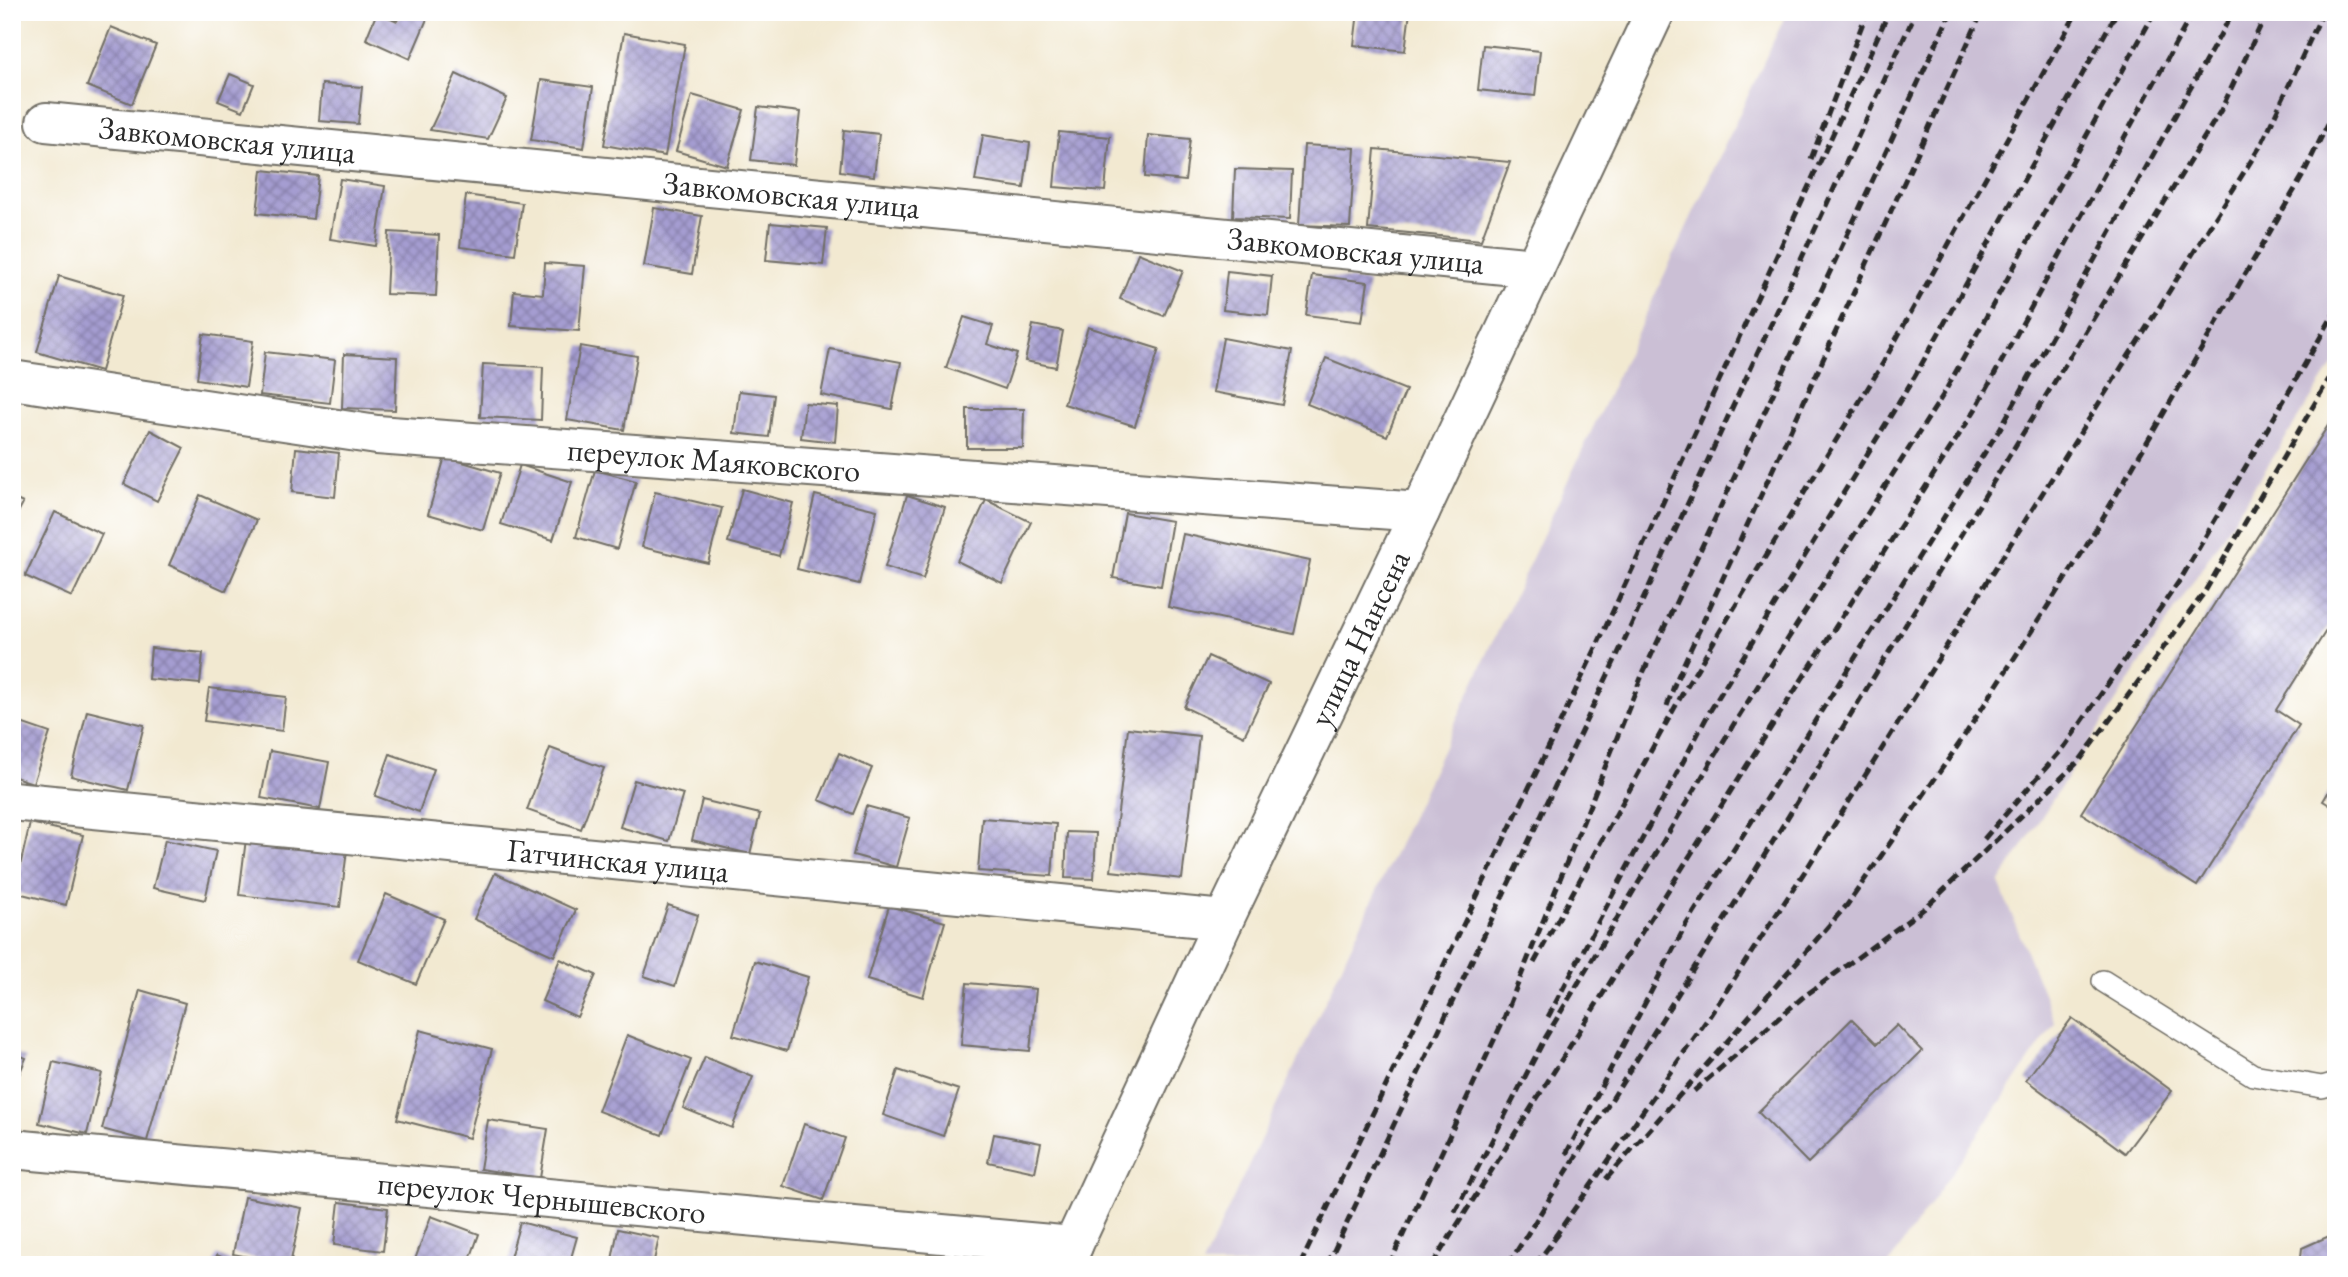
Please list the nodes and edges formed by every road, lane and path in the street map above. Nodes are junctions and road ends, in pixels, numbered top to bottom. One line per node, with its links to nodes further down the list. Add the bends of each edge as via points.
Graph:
1 (1655, 12): 3 (street, улица Нансена)
2 (46, 122): 3 (street, Завкомовская улица)
3 (1535, 268): 5 (street, улица Нансена)
4 (12, 380): 5 (street, переулок Маяковского, via 377,435)
5 (1420, 512): 7 (street, улица Нансена)
6 (12, 802): 7 (street, Гатчинская улица)
7 (1224, 919): 11 (street, улица Нансена)
8 (2103, 981): 9 (lane, via 2253,1075 2322,1087)
9 (2336, 1083)
10 (12, 1149): 11 (street, переулок Чернышевского)
11 (1069, 1256)

